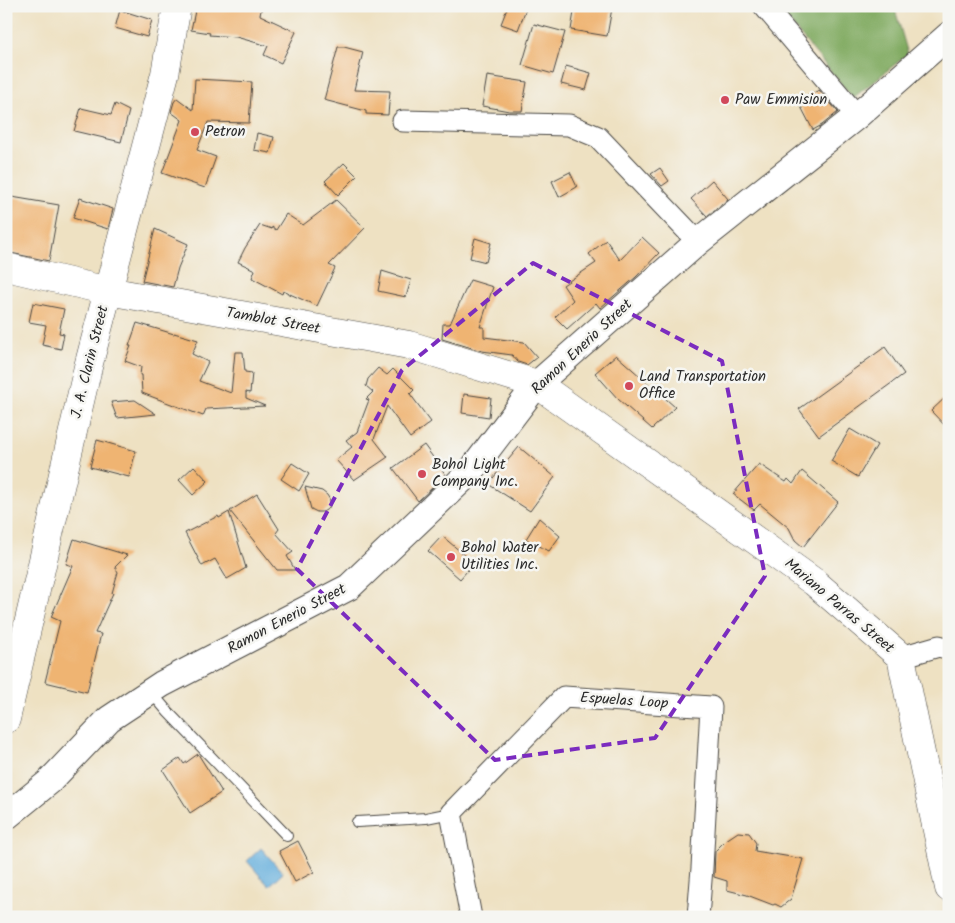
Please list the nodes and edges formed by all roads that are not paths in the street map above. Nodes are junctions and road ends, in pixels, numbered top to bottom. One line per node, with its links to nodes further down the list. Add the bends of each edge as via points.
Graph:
1 (177, 6): 8 (main road, J. A. Clarin Street, via 165,74)
2 (764, 6): 4 (street)
3 (949, 35): 4 (street, Ramon Enerio Street)
4 (857, 116): 6 (street, Ramon Enerio Street)
5 (403, 121): 6 (street, via 569,125 598,137)
6 (698, 242): 9 (street, Ramon Enerio Street)
7 (6, 267): 8 (main road, Tamblot Street)
8 (108, 291): 9 (main road, Tamblot Street, via 409,345); 12 (main road, J. A. Clarin Street)
9 (537, 384): 11 (main road, Mariano Parras Street, via 814,582); 13 (street, Ramon Enerio Street, via 472,471 349,587)
10 (949, 649): 11 (street, via 939,646)
11 (901, 657): 19 (main road, Mariano Parras Street)
12 (10, 684): 14 (main road, J. A. Clarin Street)
13 (151, 692): 16 (street, Ramon Enerio Street, via 109,719 49,782); 18 (lane)
14 (6, 719)
15 (451, 813): 17 (lane, via 426,818); 20 (street); 21 (street, Espuelas Loop, via 564,696 711,707)
16 (6, 817)
17 (358, 822)
18 (287, 836)
19 (949, 888)
20 (471, 917)
21 (698, 917)

